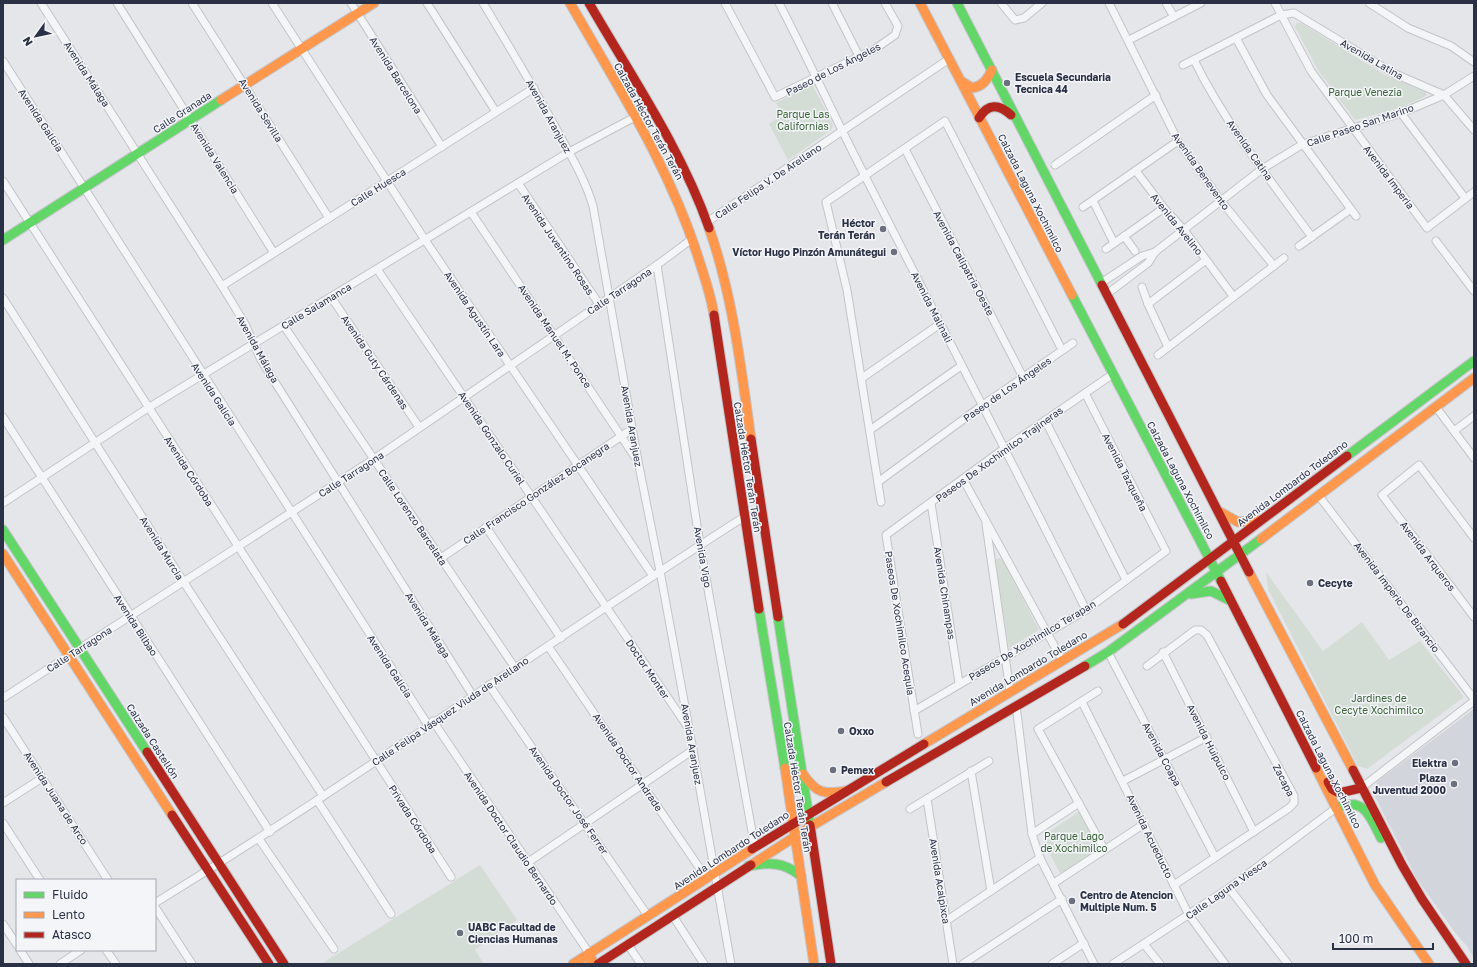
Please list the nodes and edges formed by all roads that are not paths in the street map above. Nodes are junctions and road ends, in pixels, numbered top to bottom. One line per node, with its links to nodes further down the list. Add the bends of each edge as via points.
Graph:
1 (41, 3): 58 (street, Avenida Málaga)
2 (117, 3): 48 (street, Avenida Valencia)
3 (192, 3): 40 (street, Avenida Sevilla)
4 (272, 3): 29 (street, Avenida Agustín Lara)
5 (351, 3): 24 (street, Avenida Barcelona)
6 (374, 3): 24 (main road, Calle Granada)
7 (427, 3): 44 (street)
8 (483, 3): 41 (street, Avenida Aranjuez)
9 (570, 3): 46 (main road, Calzada Héctor Terán Terán)
10 (589, 3): 77 (main road, Calzada Héctor Terán Terán, via 674,154)
11 (725, 3): 37 (street, Paseo de Los Ángeles, via 775,97)
12 (779, 3): 37 (street, Avenida Malinali)
13 (832, 3): 30 (street)
14 (885, 3): 30 (street, Paseo de Los Ángeles, via 898,26 898,31 885,43)
15 (920, 3): 31 (main road, Calzada Laguna Xochimilco)
16 (957, 3): 36 (main road, Calzada Laguna Xochimilco)
17 (1001, 3): 18 (street, via 1015,20 1024,18)
18 (1042, 3)
19 (1109, 3): 28 (street, Avenida Benevento)
20 (1166, 3): 26 (street)
21 (1201, 3): 26 (street)
22 (1275, 3): 25 (street, Avenida Imperia)
23 (1369, 3): 34 (street, via 1408,28 1451,46)
24 (357, 14): 29 (main road, Calle Granada); 55 (street, Avenida Barcelona)
25 (1281, 15): 27 (street); 43 (street, Avenida Latina, via 1294,13 1393,73); 50 (street, Avenida Imperia, via 1311,71)
26 (1174, 17): 28 (street)
27 (1236, 38): 32 (street); 54 (street, via 1267,95)
28 (1129, 40): 42 (street, Avenida Benevento)
29 (302, 49): 40 (main road, Calle Granada); 64 (street, Avenida Agustín Lara)
30 (859, 56): 37 (street, Paseo de Los Ángeles)
31 (949, 59): 39 (main road, Calzada Laguna Xochimilco); 52 (street, Calle Felipa V. De Arellano)
32 (1194, 60): 35 (street); 60 (street, Avenida Catina, via 1211,95)
33 (3, 61): 66 (street, Avenida Galicia)
34 (1474, 62)
35 (1182, 65)
36 (992, 70): 39 (main road, via 987,81 980,87 972,88); 49 (main road, Calzada Laguna Xochimilco)
37 (817, 76): 52 (street, Avenida Malinali)
38 (1474, 76): 43 (street, Calle Paseo San Marino)
39 (961, 81): 47 (main road, Calzada Laguna Xochimilco)
40 (245, 85): 48 (main road, Calle Granada); 76 (street, Avenida Sevilla)
41 (534, 88): 44 (street, Calle Huesca); 57 (street, Avenida Aranjuez)
42 (1156, 95): 53 (street, Avenida Benevento); 59 (street)
43 (1444, 95): 45 (street, Calle Paseo San Marino); 51 (street, Avenida Latina)
44 (496, 112): 55 (street, Calle Huesca)
45 (1401, 113): 50 (street, Calle Paseo San Marino); 68 (street)
46 (635, 117): 57 (street, Calle Salamanca); 82 (main road, Calzada Héctor Terán Terán, via 662,165)
47 (980, 118): 49 (main road, via 984,109 991,105 1002,106); 120 (main road, Calzada Laguna Xochimilco)
48 (191, 120): 58 (main road, Calle Granada); 91 (street, Avenida Valencia)
49 (1016, 120): 97 (main road, Calzada Laguna Xochimilco)
50 (1352, 128): 54 (street, Calle Paseo San Marino); 68 (street, Avenida Imperia, via 1427,228)
51 (1474, 130)
52 (842, 131): 62 (street, Avenida Malinali); 77 (street, Calle Felipa V. De Arellano)
53 (1178, 141): 61 (street); 70 (street, Avenida Benevento)
54 (1303, 144): 60 (street, Calle Paseo San Marino); 73 (street)
55 (442, 147): 64 (street, Calle Huesca)
56 (905, 150): 62 (street); 114 (street, via 945,121); 122 (street, Avenida Calipatria Oeste)
57 (569, 152): 65 (street, Calle Salamanca); 104 (street, Avenida Aranjuez, via 591,199)
58 (138, 154): 66 (main road, Calle Granada); 98 (street, Avenida Málaga)
59 (1055, 165)
60 (1262, 169): 70 (street, Calle Paseo San Marino); 81 (street, Avenida Catina)
61 (1136, 171): 69 (street); 72 (street, Avenida Avelino)
62 (865, 177): 108 (street, Avenida Malinali); 123 (street, via 826,202 847,290)
63 (3, 181): 78 (street, Avenida Córdoba)
64 (388, 181): 76 (street, Calle Huesca); 84 (street, Avenida Agustín Lara)
65 (518, 183): 74 (street, Calle Salamanca); 106 (street, Avenida Juventino Rosas)
66 (84, 188): 78 (main road, Calle Granada); 121 (street, Avenida Galicia)
67 (1474, 192): 68 (street)
68 (1465, 198)
69 (1093, 200): 71 (street); 86 (street)
70 (1221, 201): 79 (street, Calle Paseo San Marino); 95 (street, Avenida Benevento)
71 (1083, 207)
72 (1164, 208): 79 (street, Avenida Avelino); 80 (street)
73 (1351, 209): 75 (street); 81 (street)
74 (471, 212): 84 (street, Calle Salamanca); 110 (street, Avenida Manuel M. Ponce)
75 (1356, 216)
76 (329, 218): 91 (street, Calle Huesca)
77 (707, 222): 214 (main road, Calzada Héctor Terán Terán, via 725,281 736,338)
78 (30, 223): 83 (main road, Calle Granada); 129 (street, Avenida Córdoba)
79 (1184, 230): 90 (street, Calle Paseo San Marino); 93 (street, Avenida Avelino)
80 (1124, 236): 86 (street); 89 (street)
81 (1312, 237): 87 (street)
82 (692, 239): 94 (street, Calle Tarragona); 155 (main road, Calzada Héctor Terán Terán, via 712,301)
83 (3, 240)
84 (425, 240): 96 (street, Calle Salamanca); 117 (street, Avenida Agustín Lara)
85 (1436, 241): 100 (street)
86 (1114, 243): 88 (street)
87 (1299, 246)
88 (1106, 249)
89 (1135, 251)
90 (1154, 252): 97 (street, Calle Paseo San Marino, via 1142,256); 101 (street, Calle Paseo San Marino, via 1148,263)
91 (274, 253): 98 (street, Calle Huesca)
92 (1284, 258): 95 (street)
93 (1206, 260): 102 (street, Avenida Avelino); 107 (street)
94 (657, 265): 104 (street, Calle Tarragona); 163 (street, Avenida Vigo)
95 (1274, 266): 102 (street)
96 (377, 269): 103 (street, Calle Salamanca); 126 (street, Avenida Gonzalo Curiel)
97 (1101, 283): 101 (main road, Calzada Laguna Xochimilco)
98 (222, 286): 112 (street, Avenida Málaga)
99 (1142, 287): 107 (street)
100 (1474, 291)
101 (1107, 294): 153 (main road, Calzada Laguna Xochimilco)
102 (1234, 296): 113 (street)
103 (331, 297): 109 (street, Calle Salamanca); 133 (street, Avenida Guty Cárdenas)
104 (610, 297): 106 (street, Calle Tarragona); 134 (street, Avenida Aranjuez)
105 (3, 298): 138 (street, Avenida Murcia)
106 (599, 304): 110 (street, Calle Tarragona)
107 (1148, 304): 113 (street)
108 (940, 324): 118 (street, Avenida Malinali); 123 (street)
109 (284, 326): 112 (street, Calle Salamanca); 141 (street, Calle Lorenzo Barcelata)
110 (554, 335): 117 (street, Calle Tarragona); 137 (street, Avenida Manuel M. Ponce)
111 (1073, 343): 114 (street, Paseo de Los Ángeles)
112 (254, 344): 121 (street, Calle Salamanca); 146 (street, Avenida Málaga, via 261,360)
113 (1168, 347): 115 (street)
114 (1062, 350): 122 (street, Paseo de Los Ángeles)
115 (1158, 355)
116 (1474, 361): 119 (main road, Avenida Lombardo Toledano)
117 (509, 366): 126 (street, Calle Tarragona); 143 (street, Avenida Agustín Lara)
118 (961, 366): 127 (street, Avenida Malinali); 135 (street)
119 (1460, 371): 128 (main road, via 1461,382); 156 (main road, Avenida Lombardo Toledano)
120 (1113, 374): 125 (street, Paseos De Xochimilco Trajineras); 169 (main road, Calzada Laguna Xochimilco)
121 (202, 375): 129 (street, Calle Salamanca); 154 (street, Avenida Galicia)
122 (1024, 376): 127 (street, Paseo de Los Ángeles)
123 (862, 378): 135 (street)
124 (1474, 378): 128 (main road)
125 (1085, 393): 132 (street, Paseos De Xochimilco Trajineras); 165 (street, Avenida Tazqueña)
126 (464, 397): 133 (street, Calle Tarragona); 148 (street, Avenida Gonzalo Curiel)
127 (983, 405): 139 (street, Avenida Malinali); 147 (street, Paseo de Los Ángeles)
128 (1438, 405): 136 (street); 149 (main road)
129 (148, 408): 138 (street, Calle Salamanca); 164 (street, Avenida Córdoba)
130 (1474, 416): 136 (street)
131 (3, 417): 144 (street, Avenida Bilbao)
132 (1045, 420): 139 (street, Paseos De Xochimilco Trajineras); 173 (street)
133 (419, 427): 141 (street, Calle Tarragona)
134 (632, 429): 137 (street, Calle Francisco González Bocanegra); 142 (street, Avenida Aranjuez)
135 (870, 430): 147 (street)
136 (1454, 431): 140 (street)
137 (622, 436): 142 (street, Avenida Manuel M. Ponce); 143 (street, Calle Francisco González Bocanegra)
138 (95, 442): 144 (street, Calle Salamanca); 174 (street, Avenida Murcia)
139 (1005, 448): 145 (street, Paseos De Xochimilco Trajineras); 178 (street, Avenida Malinali)
140 (1474, 458)
141 (374, 459): 146 (street, Calle Tarragona); 168 (street, Calle Lorenzo Barcelata)
142 (638, 461): 170 (street, Avenida Aranjuez)
143 (577, 465): 148 (street, Calle Francisco González Bocanegra); 172 (street, Avenida Agustín Lara)
144 (42, 478): 151 (street, Calle Salamanca); 179 (street, Avenida Bilbao)
145 (963, 479): 152 (street, Paseos De Xochimilco Trajineras); 157 (street)
146 (338, 482): 154 (street, Calle Tarragona); 197 (street, Avenida Málaga)
147 (878, 482): 150 (street)
148 (531, 496): 158 (street, Calle Francisco González Bocanegra); 177 (street, Avenida Gonzalo Curiel)
149 (1319, 496): 167 (main road); 199 (street, Avenida Imperio De Bizancio)
150 (881, 502)
151 (3, 503)
152 (931, 503): 160 (street, Paseos De Xochimilco Trajineras); 193 (street, Avenida Chinampas)
153 (1215, 507): 156 (main road, via 1232,521 1241,524); 162 (main road, Calzada Laguna Xochimilco)
154 (291, 513): 164 (street, Calle Tarragona); 205 (street, Avenida Galicia)
155 (744, 517): 163 (street, Calle Felipa Vásquez Viuda de Arellano); 227 (main road, Calzada Héctor Terán Terán)
156 (1263, 519): 162 (main road, Avenida Lombardo Toledano)
157 (985, 520): 181 (street); 188 (street)
158 (486, 527): 168 (street, Calle Francisco González Bocanegra); 182 (street)
159 (3, 530): 184 (main road, Calzada Castellón)
160 (886, 535): 203 (street, Paseos De Xochimilco Acequia)
161 (1474, 538): 180 (street, Avenida Arqueros, via 1419,465 1382,495)
162 (1233, 541): 167 (main road, Calzada Laguna Xochimilco); 169 (main road, Avenida Lombardo Toledano)
163 (700, 545): 170 (street, Calle Felipa Vásquez Viuda de Arellano); 237 (street, Avenida Vigo)
164 (238, 546): 174 (street, Calle Tarragona); 211 (street, Avenida Córdoba)
165 (1166, 551): 173 (street, Paseos De Xochimilco Terapan)
166 (3, 554): 187 (main road)
167 (1240, 554): 171 (main road); 218 (main road, Calzada Laguna Xochimilco)
168 (441, 558): 191 (street, Calle Lorenzo Barcelata)
169 (1209, 559): 171 (main road, Calzada Laguna Xochimilco); 189 (main road, Avenida Lombardo Toledano, via 1124,623)
170 (660, 571): 172 (street, Calle Felipa Vásquez Viuda de Arellano); 206 (street, Avenida Aranjuez)
171 (1216, 572): 175 (main road); 176 (main road, Calzada Laguna Xochimilco)
172 (653, 576): 177 (street, Calle Felipa Vásquez Viuda de Arellano)
173 (1126, 580): 178 (street, Paseos De Xochimilco Terapan)
174 (183, 581): 179 (street, Calle Tarragona); 220 (street, Avenida Murcia)
175 (1181, 598): 176 (main road, via 1210,589); 185 (main road)
176 (1231, 602): 202 (main road, Calzada Laguna Xochimilco)
177 (607, 608): 182 (street, Calle Felipa Vásquez Viuda de Arellano); 206 (street, Doctor Monter)
178 (1086, 610): 181 (street, Paseos De Xochimilco Terapan)
179 (130, 615): 184 (street, Calle Tarragona); 232 (street, Avenida Bilbao)
180 (1474, 616)
181 (1046, 633): 188 (street, Paseos De Xochimilco Terapan); 189 (street)
182 (561, 638): 183 (street, Calle Felipa Vásquez Viuda de Arellano)
183 (548, 646): 191 (street, Calle Felipa Vásquez Viuda de Arellano); 217 (street, Avenida Doctor Andrade)
184 (80, 648): 187 (street, Calle Tarragona); 242 (main road, Calzada Castellón)
185 (1108, 652): 192 (main road); 210 (street, Avenida Coapa)
186 (1163, 652): 190 (street); 208 (street, Avenida Huipulco); 233 (street, Zacapa, via 1195,630 1201,630 1207,635 1294,796 1294,803)
187 (69, 655): 198 (street, Calle Tarragona); 244 (main road)
188 (1004, 657): 193 (street, Paseos De Xochimilco Terapan); 195 (street)
189 (1062, 660): 192 (main road); 195 (main road, Avenida Lombardo Toledano)
190 (1146, 666)
191 (515, 668): 194 (street, Calle Felipa Vásquez Viuda de Arellano)
192 (1063, 677): 201 (main road)
193 (959, 683): 203 (street, Paseos De Xochimilco Terapan)
194 (489, 685): 197 (street, Calle Felipa Vásquez Viuda de Arellano); 229 (street, Avenida Doctor José Ferrer)
195 (1010, 691): 219 (main road, Avenida Lombardo Toledano)
196 (1098, 691): 200 (street)
197 (473, 696): 205 (street, Calle Felipa Vásquez Viuda de Arellano)
198 (3, 698)
199 (1474, 700): 218 (street)
200 (1082, 702): 216 (street, Avenida Acueducto); 223 (street, via 1038,729)
201 (1016, 705): 231 (main road); 234 (street)
202 (1286, 708): 218 (main road, via 1298,723 1332,789 1345,793); 224 (main road, Calzada Laguna Xochimilco)
203 (914, 711): 207 (street, Paseos De Xochimilco Acequia)
204 (3, 717): 215 (street, Avenida Juana de Arco)
205 (430, 723): 211 (street, Calle Felipa Vásquez Viuda de Arellano); 241 (street, Avenida Doctor Claudio Bernardo)
206 (690, 729): 209 (street, Avenida Aranjuez)
207 (918, 734)
208 (1207, 737): 210 (street); 233 (street, Avenida Huipulco)
209 (693, 750): 217 (street); 245 (street, Avenida Aranjuez)
210 (1165, 759): 216 (street); 239 (street, Avenida Coapa)
211 (375, 761): 220 (street, Calle Felipa Vásquez Viuda de Arellano); 247 (street, Privada Córdoba)
212 (989, 761): 213 (street)
213 (971, 771): 221 (street); 255 (street)
214 (802, 772): 219 (main road, via 815,790 822,794); 226 (main road, Calzada Héctor Terán Terán)
215 (42, 778): 222 (street); 249 (street, Avenida Juana de Arco)
216 (1123, 781): 230 (street, Avenida Acueducto)
217 (643, 784): 229 (street); 245 (street, Avenida Doctor Andrade)
218 (1361, 788): 250 (main road, Calzada Laguna Xochimilco)
219 (846, 791): 226 (main road, Avenida Lombardo Toledano)
220 (320, 798): 232 (street, Calle Felipa Vásquez Viuda de Arellano); 259 (street, Avenida Murcia)
221 (927, 799): 225 (street); 263 (street, Avenida Acalpixca)
222 (3, 803)
223 (1079, 803): 234 (street); 238 (street)
224 (1336, 808): 250 (main road, via 1353,803 1363,808 1401,871); 254 (street, Calle Laguna Viesca); 296 (main road, Calzada Laguna Xochimilco, via 1379,892)
225 (910, 809)
226 (808, 813): 227 (main road, Avenida Lombardo Toledano); 231 (main road, Calzada Héctor Terán Terán)
227 (794, 822): 235 (main road, Calzada Héctor Terán Terán); 237 (main road, Avenida Lombardo Toledano)
228 (3, 823): 248 (street)
229 (586, 824): 241 (street); 261 (street, Avenida Doctor José Ferrer)
230 (1144, 824): 238 (street); 252 (street, Avenida Acueducto)
231 (810, 827): 235 (main road); 287 (main road, Calzada Héctor Terán Terán)
232 (270, 832): 236 (street, Calle Felipa Vásquez Viuda de Arellano)
233 (1254, 832): 239 (street, Zacapa)
234 (1032, 834): 240 (street)
235 (796, 836): 243 (main road); 246 (main road, Calzada Héctor Terán Terán)
236 (259, 839): 242 (street, Calle Felipa Vásquez Viuda de Arellano); 269 (street)
237 (755, 848): 245 (main road, Avenida Lombardo Toledano)
238 (1104, 849): 251 (street)
239 (1215, 857): 252 (street, Zacapa)
240 (1040, 858): 251 (street); 255 (street)
241 (527, 863): 273 (street, Avenida Doctor Claudio Bernardo)
242 (219, 864): 244 (street, Calle Felipa Vásquez Viuda de Arellano); 279 (main road, Calzada Castellón)
243 (748, 866): 246 (main road, via 772,861 790,866); 253 (main road)
244 (208, 870): 257 (street, Calle Felipa Vásquez Viuda de Arellano); 278 (main road)
245 (711, 876): 253 (street, Avenida Aranjuez); 261 (main road, Avenida Lombardo Toledano)
246 (801, 876): 286 (main road, Calzada Héctor Terán Terán)
247 (451, 877)
248 (39, 879)
249 (107, 879)
250 (1411, 882): 297 (main road, Calzada Laguna Xochimilco)
251 (1054, 883): 256 (street)
252 (1174, 885): 260 (street, Avenida Acueducto)
253 (717, 887): 262 (main road); 285 (street, Avenida Aranjuez)
254 (1229, 888): 260 (street, Calle Laguna Viesca); 295 (street)
255 (991, 891): 263 (street)
256 (1062, 899): 265 (street); 289 (street)
257 (156, 902)
258 (156, 909): 277 (street)
259 (392, 914)
260 (1189, 915): 268 (street, Calle Laguna Viesca); 294 (street, Avenida Acueducto)
261 (648, 916): 273 (main road, Avenida Lombardo Toledano)
262 (673, 916): 267 (main road); 284 (street)
263 (946, 921): 288 (street, Avenida Acalpixca)
264 (3, 924): 266 (street)
265 (1084, 943): 290 (street); 291 (street)
266 (16, 944)
267 (628, 944): 282 (main road); 283 (street)
268 (1144, 944): 292 (street, Calle Laguna Viesca); 293 (street)
269 (334, 949)
270 (21, 951): 274 (street)
271 (80, 951): 275 (street)
272 (107, 951): 276 (street)
273 (589, 954): 280 (main road, Avenida Lombardo Toledano); 281 (main road, via 592,960)
274 (29, 964)
275 (60, 964)
276 (116, 964)
277 (192, 964)
278 (269, 964)
279 (284, 964)
280 (573, 964)
281 (590, 964)
282 (598, 964)
283 (641, 964)
284 (704, 964)
285 (731, 964)
286 (814, 964)
287 (830, 964)
288 (953, 964)
289 (963, 964)
290 (1052, 964)
291 (1094, 964)
292 (1113, 964)
293 (1160, 964)
294 (1225, 964)
295 (1288, 964)
296 (1429, 964)
297 (1466, 964)

